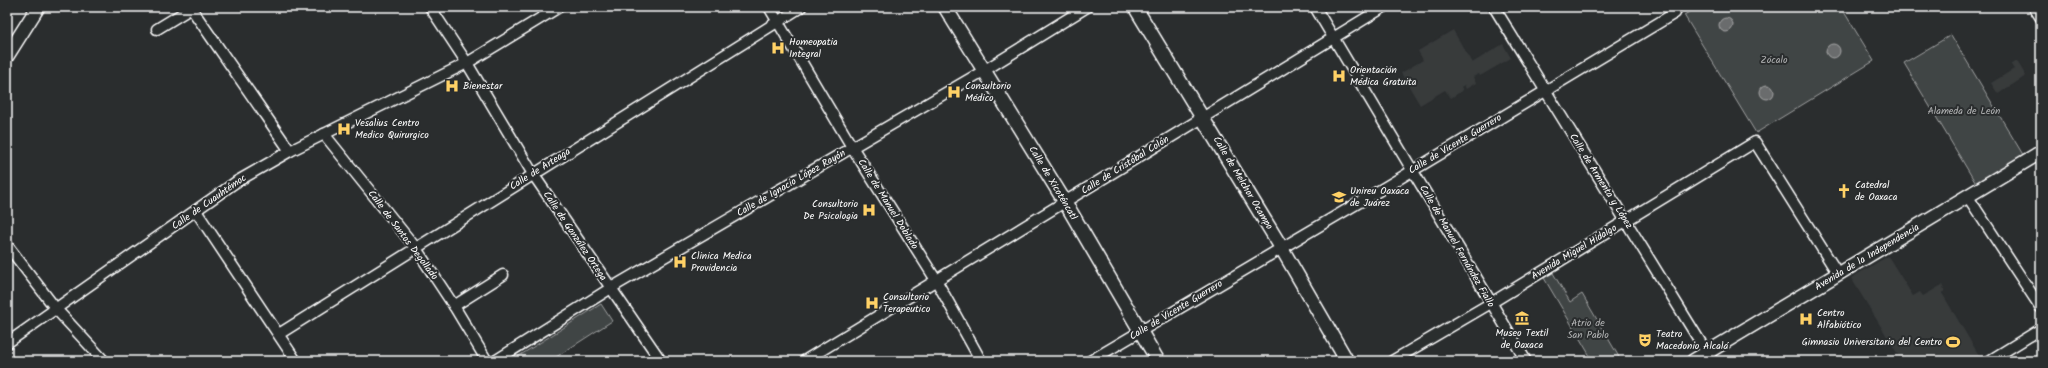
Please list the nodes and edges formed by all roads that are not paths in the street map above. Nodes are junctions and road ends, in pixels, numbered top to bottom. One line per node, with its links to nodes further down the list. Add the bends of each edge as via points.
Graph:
1 (38, 7): 20 (main road)
2 (430, 7): 21 (street, Calle de González Ortega)
3 (559, 7): 14 (street, Calle de Cuauhtémoc)
4 (769, 7): 17 (street, Calle de Manuel Doblado)
5 (801, 7): 17 (street, Calle de Arteaga)
6 (945, 7): 22 (main road, Calle de Xicoténcatl)
7 (1087, 7): 22 (street, Calle de Ignacio López Rayón)
8 (1135, 7): 24 (main road, Calle de Melchor Ocampo)
9 (1315, 7): 19 (street, Calle de Manuel Fernández Fiallo)
10 (1384, 7): 19 (street, Calle de Cristóbal Colón)
11 (1494, 7): 23 (street, Calle de Armenta y López)
12 (2034, 7): 16 (street)
13 (192, 8): 18 (street); 27 (street)
14 (548, 10): 21 (street, Calle de Cuauhtémoc)
15 (1673, 10): 23 (street, Calle de Vicente Guerrero)
16 (2041, 18)
17 (777, 21): 26 (street, Calle de Manuel Doblado); 30 (street, Calle de Arteaga)
18 (157, 30)
19 (1332, 37): 24 (street, Calle de Cristóbal Colón); 29 (street, Calle de Manuel Fernández Fiallo)
20 (7, 56)
21 (467, 63): 25 (street, Calle de Cuauhtémoc); 30 (street, Calle de González Ortega)
22 (985, 70): 26 (street, Calle de Ignacio López Rayón); 32 (main road, Calle de Xicoténcatl)
23 (1544, 90): 29 (street, Calle de Vicente Guerrero); 34 (street, Calle de Armenta y López)
24 (1203, 116): 32 (street, Calle de Cristóbal Colón); 36 (main road, Calle de Melchor Ocampo)
25 (324, 134): 27 (street, Calle de Cuauhtémoc); 37 (street, Calle de Santos Degollado)
26 (852, 147): 40 (street, Calle de Manuel Doblado); 41 (street, Calle de Ignacio López Rayón)
27 (290, 151): 33 (street, Calle de Cuauhtémoc, via 236,182)
28 (2041, 152): 31 (main road, Avenida de la Independencia)
29 (1413, 170): 36 (street, Calle de Vicente Guerrero); 42 (street, Calle de Manuel Fernández Fiallo)
30 (533, 174): 37 (street, Calle de Arteaga); 41 (street, Calle de González Ortega)
31 (1968, 196): 38 (main road, Avenida de la Independencia); 44 (street)
32 (1065, 202): 40 (street, Calle de Cristóbal Colón); 47 (main road, Calle de Xicoténcatl)
33 (196, 211): 45 (street, Calle de Cuauhtémoc); 48 (street)
34 (1626, 221): 38 (street, Avenida Miguel Hidalgo, via 1755,142); 42 (street, Avenida Miguel Hidalgo); 50 (street, Calle de Armenta y López)
35 (7, 245): 45 (street)
36 (1281, 247): 47 (street, Calle de Vicente Guerrero); 60 (main road, Calle de Melchor Ocampo)
37 (415, 248): 43 (street, Calle de Santos Degollado); 48 (street, Calle de Arteaga)
38 (1838, 274): 50 (main road, Avenida de la Independencia)
39 (503, 275): 43 (street)
40 (936, 280): 56 (street, Calle de Cristóbal Colón); 57 (street, Calle de Manuel Doblado)
41 (611, 288): 54 (street, Calle de Ignacio López Rayón); 55 (street, Calle de González Ortega)
42 (1491, 303): 61 (street, Avenida Miguel Hidalgo); 62 (street, Calle de Manuel Fernández Fiallo)
43 (454, 306): 53 (street, Calle de Santos Degollado)
44 (2041, 308)
45 (56, 309): 49 (street, Calle de Cuauhtémoc); 51 (street)
46 (2041, 329): 64 (street)
47 (1140, 332): 58 (street, Calle de Vicente Guerrero); 59 (main road, Calle de Xicoténcatl)
48 (279, 334): 52 (street)
49 (7, 343)
50 (1710, 356): 63 (main road, Avenida de la Independencia)
51 (104, 361)
52 (296, 361)
53 (488, 361)
54 (495, 361)
55 (662, 361)
56 (804, 361)
57 (980, 361)
58 (1090, 361)
59 (1158, 361)
60 (1347, 361)
61 (1392, 361)
62 (1526, 361)
63 (1693, 361)
64 (1989, 361)

